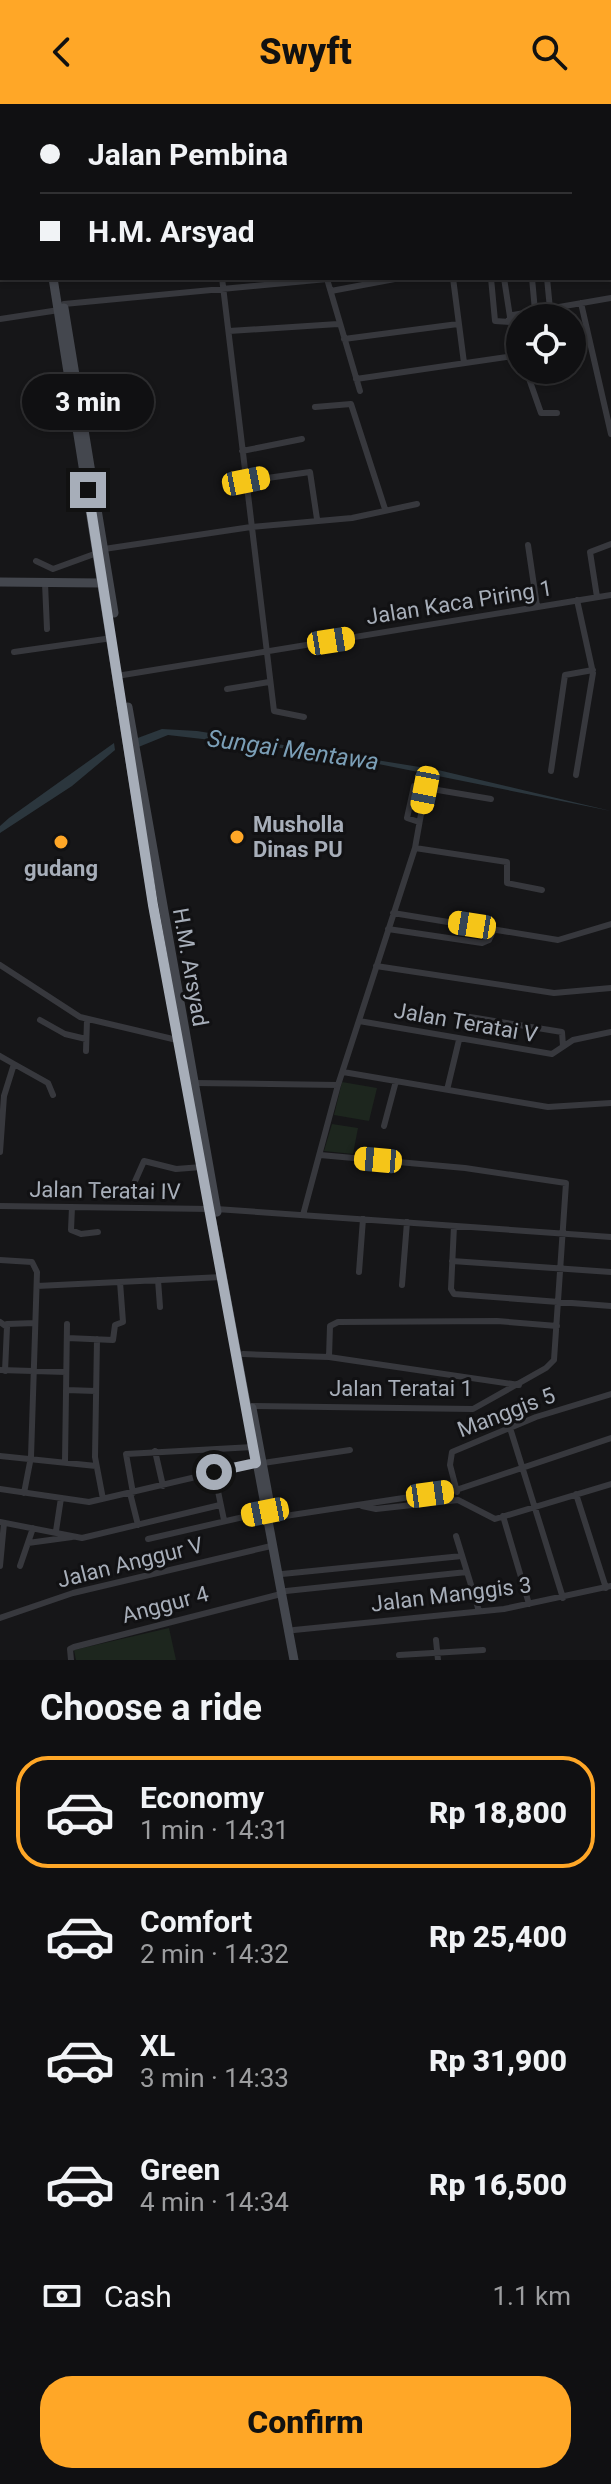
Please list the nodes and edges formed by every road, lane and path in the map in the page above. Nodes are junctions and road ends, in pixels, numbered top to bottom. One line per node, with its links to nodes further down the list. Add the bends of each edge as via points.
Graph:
1 (54, 280): 20 (street, H.M. Arsyad)
2 (60, 280): 20 (street, H.M. Arsyad)
3 (222, 280): 12 (street)
4 (318, 280): 12 (street)
5 (327, 280): 13 (street)
6 (389, 280): 13 (street)
7 (453, 280): 24 (street)
8 (491, 280): 22 (street, via 495,321)
9 (504, 280): 16 (street)
10 (532, 280): 17 (street)
11 (547, 280): 18 (street)
12 (223, 291): 20 (street); 25 (street)
13 (331, 291): 23 (street)
14 (611, 298): 15 (street)
15 (581, 303): 19 (street); 34 (street)
16 (507, 304)
17 (534, 304)
18 (550, 304)
19 (576, 304)
20 (61, 307): 21 (street); 44 (street, H.M. Arsyad)
21 (0, 319)
22 (506, 319)
23 (338, 324): 25 (street); 26 (street)
24 (458, 324): 26 (street); 28 (street)
25 (229, 331): 36 (street)
26 (344, 339): 29 (street)
27 (506, 357): 28 (street)
28 (464, 363): 29 (street)
29 (356, 379): 31 (street)
30 (531, 384): 33 (street, via 541,413)
31 (360, 391)
32 (315, 407): 39 (street, via 351,404)
33 (557, 413)
34 (611, 434)
35 (302, 439): 36 (street)
36 (242, 451): 37 (street)
37 (246, 481): 40 (street, via 310,472); 41 (street)
38 (417, 504): 39 (street)
39 (385, 509): 40 (street, via 367,516)
40 (317, 519): 41 (street)
41 (251, 527): 44 (street); 57 (street)
42 (611, 544): 52 (street, via 590,552)
43 (528, 545): 54 (street)
44 (100, 551): 46 (street); 50 (street, H.M. Arsyad); 60 (street, H.M. Arsyad)
45 (36, 561): 46 (street, via 53,569)
46 (70, 565): 49 (street)
47 (0, 582): 48 (street)
48 (45, 583): 49 (street); 55 (street)
49 (73, 583): 50 (street)
50 (101, 583): 56 (street, H.M. Arsyad)
51 (611, 595): 52 (street, Jalan Kaca Piring 1)
52 (597, 597): 53 (street, Jalan Kaca Piring 1)
53 (577, 600): 54 (street, Jalan Kaca Piring 1); 59 (street)
54 (537, 606): 57 (street, Jalan Kaca Piring 1)
55 (47, 629)
56 (112, 638): 58 (street); 64 (street, H.M. Arsyad)
57 (265, 651): 60 (street, Jalan Kaca Piring 1); 61 (street)
58 (14, 652)
59 (593, 670): 66 (street, via 565,675); 67 (street)
60 (123, 675): 64 (street, H.M. Arsyad)
61 (269, 682): 62 (street); 63 (street, via 276,713)
62 (227, 689)
63 (304, 717)
64 (130, 738): 65 (street, H.M. Arsyad)
65 (131, 751): 86 (street, H.M. Arsyad); 94 (street, H.M. Arsyad)
66 (551, 771)
67 (576, 775)
68 (426, 786): 69 (street); 70 (street); 70 (street, via 412,787 407,818)
69 (491, 799)
70 (419, 822): 71 (street)
71 (415, 848): 72 (street, via 507,862 507,883); 73 (street)
72 (542, 890)
73 (393, 913): 75 (street); 76 (street)
74 (611, 924): 76 (street, via 561,940)
75 (388, 929): 76 (street, via 482,943); 78 (street)
76 (494, 929)
77 (0, 965): 82 (street)
78 (376, 966): 79 (street, via 554,993); 83 (street)
79 (611, 988)
80 (470, 1017): 88 (street, via 562,1032)
81 (40, 1020): 85 (street)
82 (87, 1020): 85 (street); 86 (street)
83 (359, 1021): 87 (street, Jalan Teratai V); 92 (street)
84 (611, 1032): 88 (street, Jalan Teratai V)
85 (86, 1039): 89 (street)
86 (177, 1040): 94 (street, H.M. Arsyad)
87 (459, 1040): 88 (street, Jalan Teratai V, via 552,1054); 96 (street)
88 (563, 1046)
89 (86, 1051)
90 (0, 1056): 91 (street)
91 (14, 1064): 97 (street, via 48,1083); 98 (street)
92 (343, 1072): 93 (street); 95 (street)
93 (396, 1081): 96 (street); 100 (street)
94 (190, 1083): 95 (street); 103 (street, H.M. Arsyad); 107 (street, H.M. Arsyad)
95 (338, 1085): 102 (street)
96 (447, 1090): 99 (street, via 553,1107)
97 (53, 1095)
98 (2, 1100): 101 (street)
99 (611, 1103)
100 (384, 1126)
101 (0, 1152)
102 (320, 1155): 108 (street); 113 (street, Jalan Teratai 1, via 561,1180 567,1187)
103 (202, 1167): 104 (street, via 176,1169 144,1161); 107 (street, H.M. Arsyad)
104 (132, 1188)
105 (0, 1206): 106 (street, Jalan Teratai IV)
106 (72, 1207): 107 (street, Jalan Teratai IV); 112 (street, via 71,1230)
107 (213, 1209): 108 (street, Jalan Teratai IV); 120 (street, H.M. Arsyad); 135 (street, H.M. Arsyad)
108 (303, 1215): 109 (street, Jalan Teratai IV)
109 (363, 1219): 110 (street, Jalan Teratai IV); 118 (street)
110 (407, 1222): 111 (street, Jalan Teratai IV); 123 (street)
111 (454, 1226): 113 (street, Jalan Teratai IV); 116 (street)
112 (98, 1232)
113 (564, 1234): 114 (street, Jalan Teratai IV); 117 (street, Jalan Teratai 1)
114 (611, 1237)
115 (0, 1260): 124 (street, via 32,1262)
116 (452, 1261): 117 (street); 125 (street, via 454,1294)
117 (561, 1268): 119 (street); 125 (street, Jalan Teratai 1)
118 (359, 1272)
119 (611, 1272)
120 (222, 1277): 121 (street); 146 (street, H.M. Arsyad)
121 (158, 1280): 122 (street); 127 (street)
122 (120, 1282): 124 (street); 133 (street, via 123,1322 115,1325 113,1340)
123 (402, 1285)
124 (37, 1286): 129 (street)
125 (558, 1301): 126 (street); 131 (street, Jalan Teratai 1)
126 (611, 1306)
127 (160, 1307)
128 (3, 1323): 129 (street); 134 (street)
129 (35, 1323): 138 (street)
130 (67, 1324): 132 (street)
131 (557, 1326): 136 (street, via 338,1322 330,1326); 140 (street, Jalan Teratai 1, via 554,1360)
132 (67, 1338): 133 (street); 139 (street)
133 (97, 1339): 142 (street)
134 (3, 1345): 137 (street)
135 (243, 1354): 136 (street); 144 (street, H.M. Arsyad)
136 (329, 1357): 140 (street)
137 (2, 1370): 138 (street)
138 (34, 1372): 139 (street); 152 (street)
139 (66, 1372): 141 (street)
140 (519, 1385): 144 (street, Jalan Teratai 1, via 473,1409)
141 (66, 1390): 142 (street); 153 (street)
142 (96, 1391): 155 (street)
143 (611, 1394): 145 (street, Manggis 5)
144 (252, 1406): 146 (street, H.M. Arsyad)
145 (510, 1428): 156 (street); 161 (street, Manggis 5, via 450,1454)
146 (254, 1432): 148 (street, H.M. Arsyad); 154 (street, H.M. Arsyad)
147 (611, 1438): 156 (street)
148 (253, 1447): 150 (street); 154 (street, H.M. Arsyad)
149 (350, 1450): 154 (street)
150 (155, 1451): 159 (street); 163 (street, via 125,1454)
151 (0, 1456): 152 (street)
152 (31, 1457): 153 (street); 162 (street)
153 (65, 1461): 155 (street)
154 (259, 1463): 157 (street); 171 (street, H.M. Arsyad)
155 (96, 1466): 166 (street)
156 (522, 1466): 161 (street); 170 (street)
157 (214, 1472): 159 (street); 168 (street)
158 (611, 1484): 164 (street)
159 (163, 1486): 163 (street)
160 (0, 1489): 162 (street)
161 (456, 1490): 167 (street, Manggis 5); 169 (street)
162 (24, 1493): 165 (street)
163 (132, 1493): 166 (street); 175 (street)
164 (576, 1494): 170 (street); 188 (street)
165 (61, 1498): 166 (street); 177 (street)
166 (103, 1499)
167 (458, 1500): 169 (street); 172 (street, via 493,1518)
168 (220, 1505): 173 (street); 175 (street)
169 (362, 1506): 171 (street)
170 (535, 1507): 172 (street); 190 (street)
171 (268, 1515): 173 (street); 182 (street, H.M. Arsyad); 187 (street, H.M. Arsyad)
172 (503, 1516): 191 (street)
173 (224, 1520): 180 (street)
174 (2, 1522): 176 (street); 184 (street)
175 (138, 1525): 179 (street)
176 (33, 1528): 177 (street); 181 (street)
177 (56, 1531): 179 (street)
178 (456, 1536): 183 (street)
179 (77, 1537): 181 (street)
180 (148, 1539)
181 (28, 1543): 185 (street)
182 (271, 1546): 189 (street, H.M. Arsyad); 193 (street, Jalan Anggur V, via 73,1593)
183 (462, 1556): 186 (street); 187 (street)
184 (0, 1566)
185 (20, 1566)
186 (467, 1572): 189 (street); 192 (street)
187 (282, 1574): 189 (street, H.M. Arsyad)
188 (609, 1587): 190 (street, Jalan Manggis 3)
189 (283, 1593): 194 (street, H.M. Arsyad); 199 (street, Anggur 4, via 74,1647); 200 (street, H.M. Arsyad)
190 (563, 1598): 191 (street, Jalan Manggis 3)
191 (529, 1604): 192 (street, Jalan Manggis 3)
192 (479, 1611): 194 (street, Jalan Manggis 3)
193 (0, 1618)
194 (294, 1630): 200 (street, H.M. Arsyad)
195 (436, 1640): 198 (street)
196 (483, 1650): 198 (street)
197 (399, 1655): 198 (street)
198 (438, 1657)
199 (71, 1660)
200 (296, 1660)

